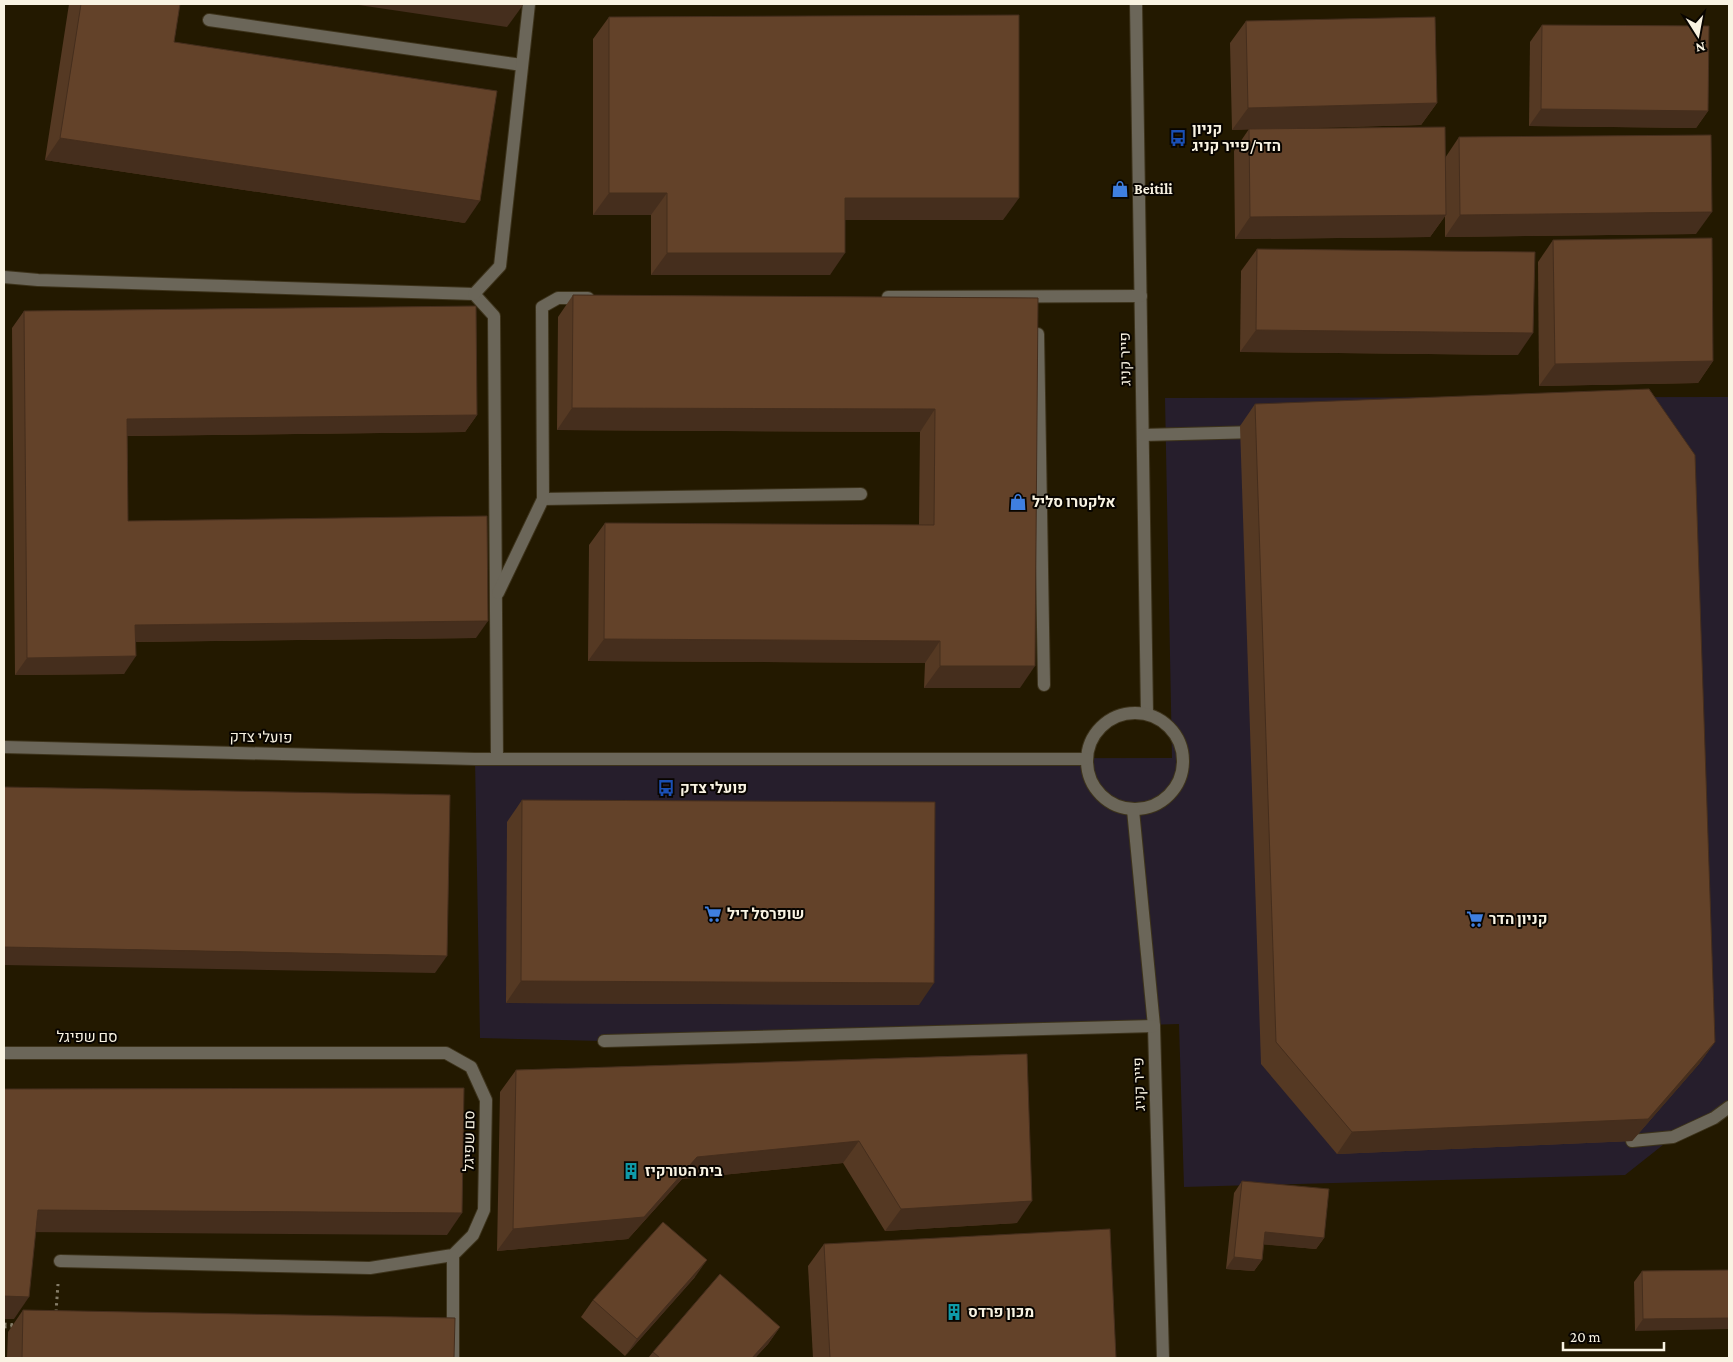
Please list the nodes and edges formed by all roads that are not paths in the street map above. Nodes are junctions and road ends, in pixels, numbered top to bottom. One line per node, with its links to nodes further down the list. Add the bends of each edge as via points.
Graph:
1 (529, 4): 4 (street)
2 (1136, 4): 7 (street, פייר קניג)
3 (209, 20): 4 (street)
4 (522, 65): 6 (street, via 500,266)
5 (4, 277): 6 (street)
6 (474, 294): 15 (street, via 494,316)
7 (1141, 296): 8 (street, via 1037,301); 12 (street, פייר קניג)
8 (877, 297)
9 (598, 298): 14 (street, via 558,298 542,306)
10 (1038, 326): 16 (street)
11 (1271, 432): 12 (street)
12 (1143, 435): 17 (street, פייר קניג)
13 (860, 494): 14 (street)
14 (543, 499): 15 (street)
15 (496, 597): 19 (street)
16 (1044, 685)
17 (1147, 714): 20 (street, via 1130,712 1098,729); 21 (street, via 1162,720 1175,732 1184,761 1181,778 1173,792 1150,808)
18 (4, 747): 19 (street, פועלי צדק)
19 (497, 759): 20 (street, פועלי צדק)
20 (1086, 760): 21 (street, via 1089,777 1102,797 1116,806)
21 (1133, 810): 22 (street, פייר קניג)
22 (1154, 1026): 23 (street); 30 (street, פייר קניג)
23 (604, 1041)
24 (4, 1054): 27 (street, סם שפיגל, via 446,1053 472,1067 486,1100 484,1210 473,1235)
25 (1729, 1107): 26 (street, via 1714,1118 1673,1137)
26 (1632, 1141)
27 (454, 1255): 28 (street, via 370,1268); 29 (street)
28 (60, 1261)
29 (453, 1358)
30 (1163, 1358)

